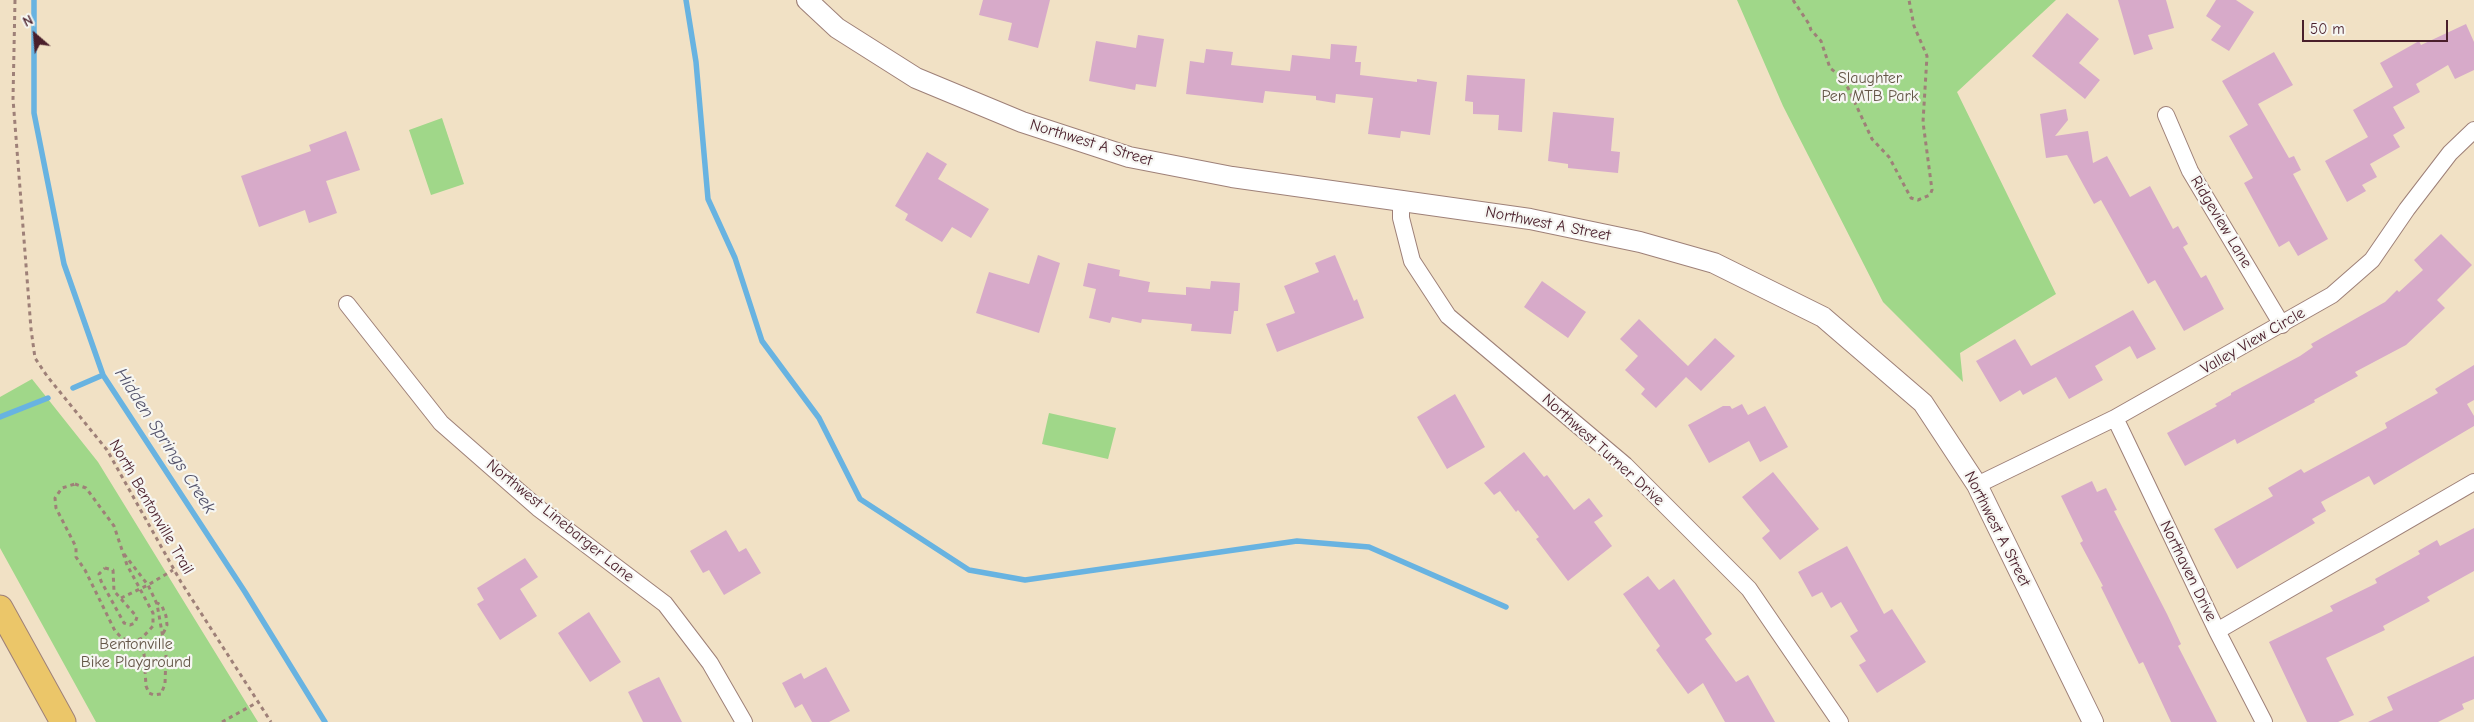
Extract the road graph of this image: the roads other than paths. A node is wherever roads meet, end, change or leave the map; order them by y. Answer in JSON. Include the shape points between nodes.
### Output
{"nodes":[{"id":1,"x":808,"y":0,"type":"edge"},
{"id":2,"x":2166,"y":115,"type":"dead end"},
{"id":3,"x":2474,"y":130,"type":"edge"},
{"id":4,"x":1401,"y":199,"type":"junction"},
{"id":5,"x":347,"y":304,"type":"dead end"},
{"id":6,"x":2282,"y":325,"type":"junction"},
{"id":7,"x":2115,"y":418,"type":"junction"},
{"id":8,"x":2474,"y":482,"type":"edge"},
{"id":9,"x":1977,"y":485,"type":"junction"},
{"id":10,"x":0,"y":608,"type":"edge"},
{"id":11,"x":2217,"y":631,"type":"junction"},
{"id":12,"x":63,"y":722,"type":"edge"},
{"id":13,"x":744,"y":722,"type":"edge"},
{"id":14,"x":1840,"y":722,"type":"edge"},
{"id":15,"x":2093,"y":722,"type":"edge"},
{"id":16,"x":2264,"y":722,"type":"edge"}],
"edges":[{"from":1,"to":4,"type":"street","name":"Northwest A Street","via":[[837,28],[916,78],[1022,122],[1129,157],[1232,177]]},
{"from":2,"to":6,"type":"street","name":"Ridgeview Lane","via":[[2190,171]]},
{"from":3,"to":6,"type":"street","name":"Valley View Circle","via":[[2450,153],[2372,260],[2332,295]]},
{"from":4,"to":9,"type":"street","name":"Northwest A Street","via":[[1530,219],[1640,242],[1714,264],[1823,317],[1923,403]]},
{"from":4,"to":14,"type":"street","name":"Northwest Turner Drive","via":[[1401,218],[1412,261],[1448,316],[1625,465],[1750,590]]},
{"from":5,"to":13,"type":"street","name":"Northwest Linebarger Lane","via":[[441,423],[538,508],[665,604],[710,664]]},
{"from":6,"to":7,"type":"street","name":"Valley View Circle"},
{"from":7,"to":9,"type":"street","name":"Valley View Circle"},
{"from":7,"to":11,"type":"street","name":"Northaven Drive"},
{"from":8,"to":11,"type":"street"},
{"from":9,"to":15,"type":"street","name":"Northwest A Street"},
{"from":10,"to":12,"type":"main road"},
{"from":11,"to":16,"type":"street","name":"Northaven Drive"}]}
